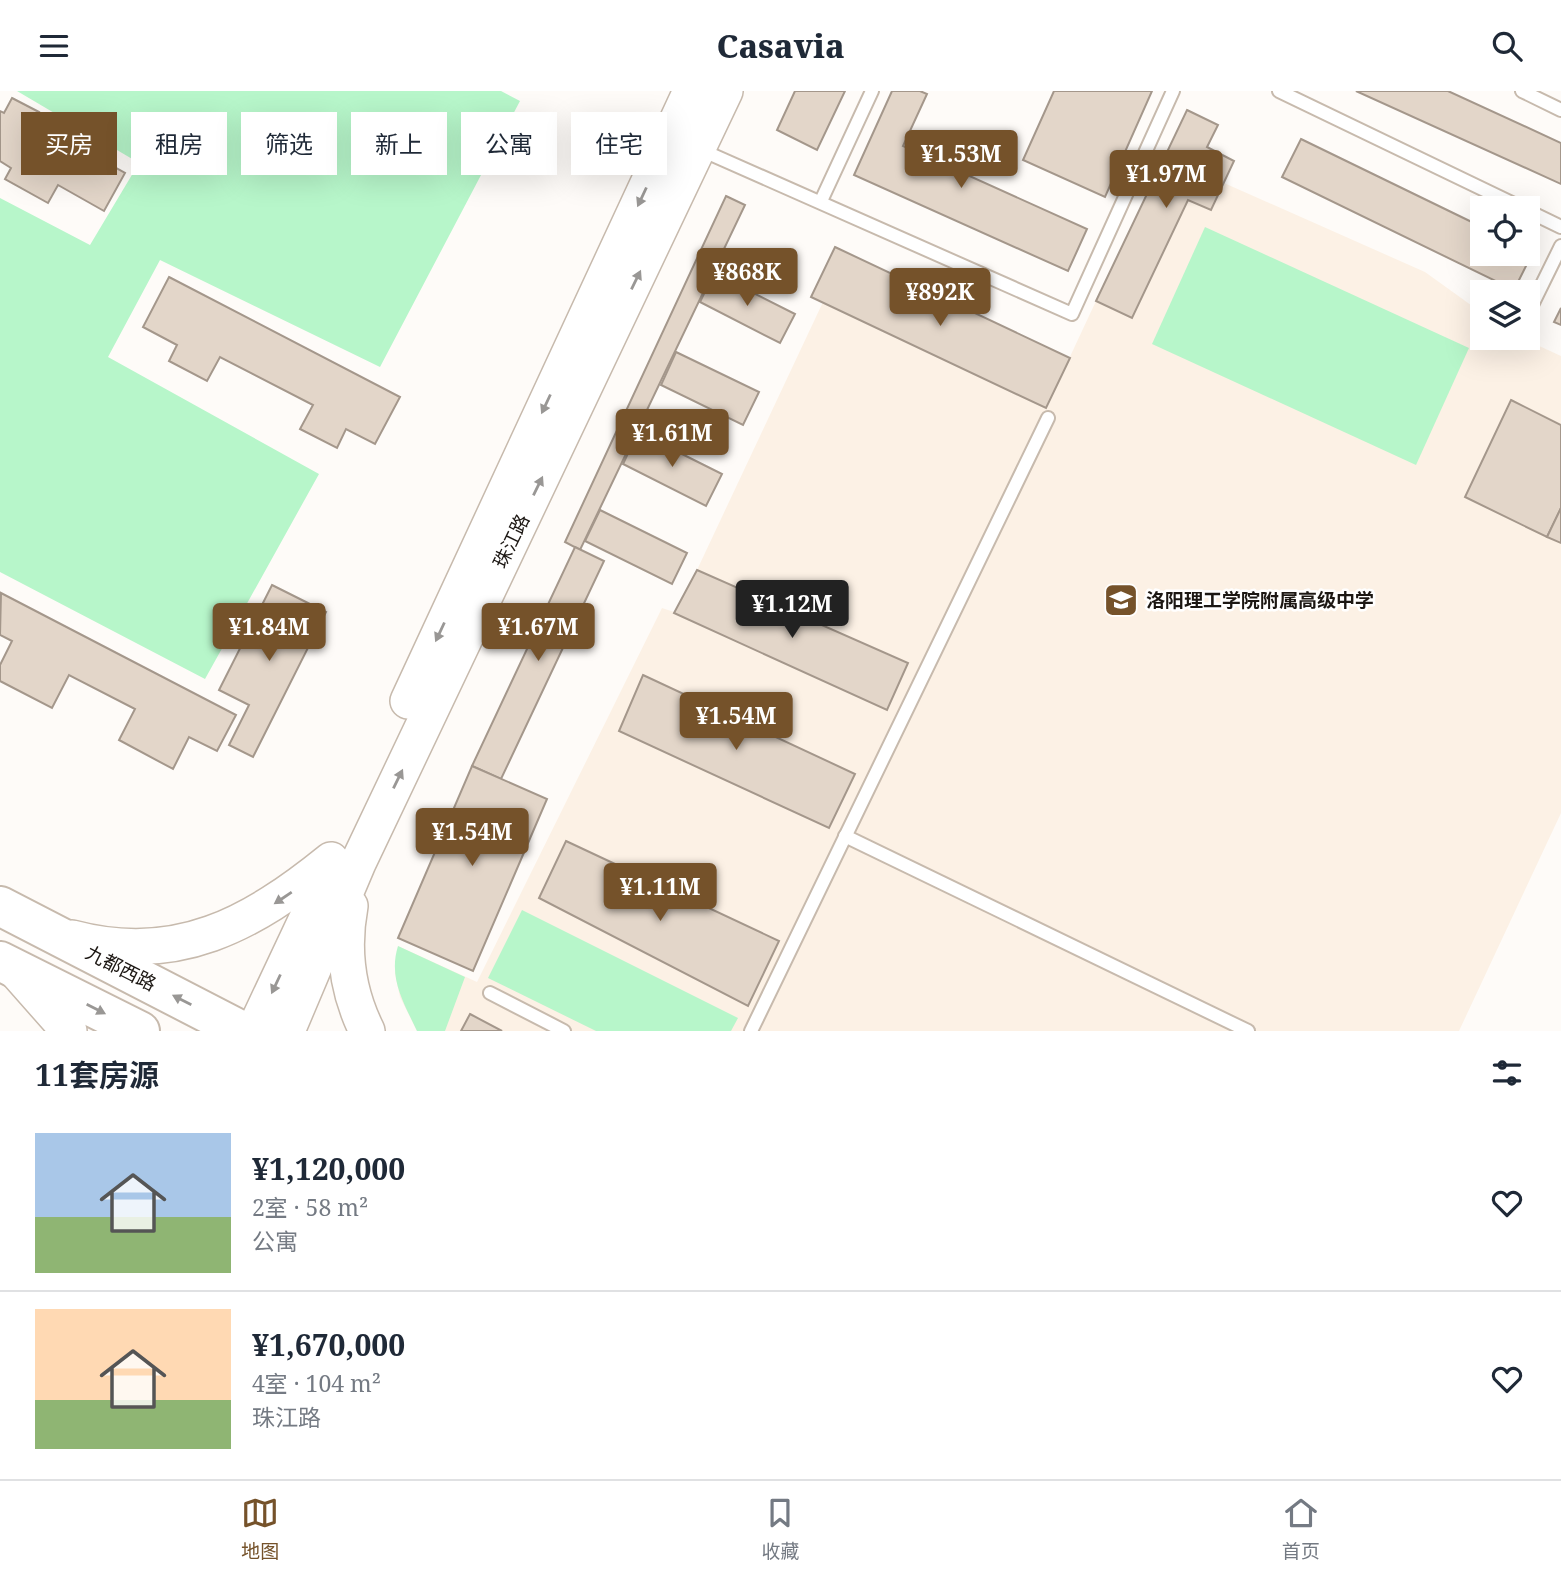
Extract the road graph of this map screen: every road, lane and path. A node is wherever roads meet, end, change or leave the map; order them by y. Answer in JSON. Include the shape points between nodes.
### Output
{"nodes":[{"id":1,"x":691,"y":91,"type":"edge"},
{"id":2,"x":725,"y":91,"type":"edge"},
{"id":3,"x":872,"y":91,"type":"edge"},
{"id":4,"x":1173,"y":91,"type":"edge"},
{"id":5,"x":1279,"y":91,"type":"edge"},
{"id":6,"x":1522,"y":91,"type":"edge"},
{"id":7,"x":1561,"y":110,"type":"edge"},
{"id":8,"x":698,"y":149,"type":"junction"},
{"id":9,"x":1497,"y":196,"type":"edge"},
{"id":10,"x":821,"y":201,"type":"junction"},
{"id":11,"x":1540,"y":217,"type":"edge"},
{"id":12,"x":1561,"y":227,"type":"edge"},
{"id":13,"x":1561,"y":246,"type":"edge"},
{"id":14,"x":1540,"y":289,"type":"edge"},
{"id":15,"x":1048,"y":418,"type":"dead end"},
{"id":16,"x":845,"y":837,"type":"junction"},
{"id":17,"x":347,"y":859,"type":"junction"},
{"id":18,"x":0,"y":906,"type":"edge"},
{"id":19,"x":50,"y":932,"type":"junction"},
{"id":20,"x":7,"y":964,"type":"edge"},
{"id":21,"x":490,"y":993,"type":"dead end"},
{"id":22,"x":69,"y":1031,"type":"edge"},
{"id":23,"x":140,"y":1031,"type":"edge"},
{"id":24,"x":242,"y":1031,"type":"edge"},
{"id":25,"x":254,"y":1031,"type":"edge"},
{"id":26,"x":287,"y":1031,"type":"edge"},
{"id":27,"x":368,"y":1031,"type":"edge"},
{"id":28,"x":564,"y":1031,"type":"edge"},
{"id":29,"x":751,"y":1031,"type":"edge"},
{"id":30,"x":1248,"y":1031,"type":"edge"}],
"edges":[{"from":1,"to":17,"type":"main road","name":"珠江路","one_way":true},
{"from":2,"to":8,"type":"main road","name":"珠江路"},
{"from":3,"to":10,"type":"lane"},
{"from":4,"to":10,"type":"lane","via":[[1072,314]]},
{"from":5,"to":9,"type":"lane"},
{"from":6,"to":7,"type":"lane"},
{"from":8,"to":10,"type":"lane"},
{"from":17,"to":8,"type":"main road","name":"珠江路","one_way":true},
{"from":11,"to":12,"type":"lane"},
{"from":13,"to":14,"type":"lane"},
{"from":15,"to":16,"type":"lane"},
{"from":16,"to":29,"type":"lane"},
{"from":16,"to":30,"type":"lane"},
{"from":17,"to":19,"type":"main road","one_way":true,"via":[[232,927],[173,945],[101,945]]},
{"from":17,"to":25,"type":"main road","name":"珠江路","one_way":true},
{"from":17,"to":26,"type":"main road","name":"珠江路"},
{"from":17,"to":27,"type":"main road","via":[[347,967],[357,1010]]},
{"from":18,"to":19,"type":"main road","name":"九都西路"},
{"from":24,"to":19,"type":"main road","name":"九都西路","one_way":true},
{"from":20,"to":22,"type":"main road"},
{"from":20,"to":23,"type":"main road","one_way":true},
{"from":21,"to":28,"type":"lane"}]}
